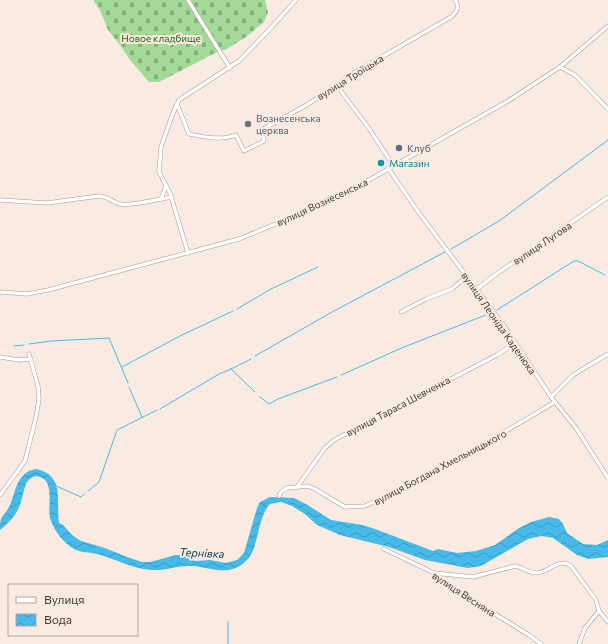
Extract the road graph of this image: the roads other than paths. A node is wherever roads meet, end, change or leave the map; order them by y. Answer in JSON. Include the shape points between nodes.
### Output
{"nodes":[{"id":1,"x":188,"y":0,"type":"edge"},
{"id":2,"x":296,"y":0,"type":"edge"},
{"id":3,"x":455,"y":0,"type":"edge"},
{"id":4,"x":608,"y":26,"type":"edge"},
{"id":5,"x":560,"y":67,"type":"junction"},
{"id":6,"x":230,"y":68,"type":"junction"},
{"id":7,"x":337,"y":86,"type":"junction"},
{"id":8,"x":177,"y":104,"type":"junction"},
{"id":9,"x":608,"y":109,"type":"edge"},
{"id":10,"x":393,"y":165,"type":"junction"},
{"id":11,"x":388,"y":168,"type":"junction"},
{"id":12,"x":166,"y":186,"type":"junction"},
{"id":13,"x":172,"y":197,"type":"junction"},
{"id":14,"x":608,"y":198,"type":"edge"},
{"id":15,"x":161,"y":199,"type":"junction"},
{"id":16,"x":0,"y":200,"type":"edge"},
{"id":17,"x":188,"y":253,"type":"junction"},
{"id":18,"x":466,"y":276,"type":"junction"},
{"id":19,"x":477,"y":289,"type":"junction"},
{"id":20,"x":0,"y":292,"type":"edge"},
{"id":21,"x":401,"y":312,"type":"dead end"},
{"id":22,"x":515,"y":343,"type":"junction"},
{"id":23,"x":29,"y":354,"type":"dead end"},
{"id":24,"x":608,"y":354,"type":"edge"},
{"id":25,"x":0,"y":357,"type":"edge"},
{"id":26,"x":31,"y":359,"type":"junction"},
{"id":27,"x":551,"y":397,"type":"junction"},
{"id":28,"x":555,"y":402,"type":"junction"},
{"id":29,"x":608,"y":478,"type":"edge"},
{"id":30,"x":297,"y":487,"type":"junction"},
{"id":31,"x":0,"y":495,"type":"edge"},
{"id":32,"x":279,"y":496,"type":"dead end"},
{"id":33,"x":384,"y":549,"type":"dead end"},
{"id":34,"x":434,"y":573,"type":"junction"},
{"id":35,"x":599,"y":611,"type":"junction"},
{"id":36,"x":608,"y":622,"type":"edge"},
{"id":37,"x":541,"y":644,"type":"edge"},
{"id":38,"x":579,"y":644,"type":"edge"}],
"edges":[{"from":1,"to":6,"type":"street"},
{"from":2,"to":6,"type":"street"},
{"from":3,"to":7,"type":"street","name":"вулиця Троїцька","via":[[458,9],[451,17],[347,77]]},
{"from":4,"to":5,"type":"street","name":"вулиця Вознесенська"},
{"from":5,"to":9,"type":"street","via":[[575,75]]},
{"from":5,"to":10,"type":"street","name":"вулиця Вознесенська","via":[[508,101]]},
{"from":6,"to":8,"type":"street","via":[[179,100]]},
{"from":7,"to":8,"type":"street","name":"вулиця Троїцька","via":[[263,129],[264,141],[244,151],[236,135],[218,138],[189,134]]},
{"from":7,"to":10,"type":"street"},
{"from":8,"to":12,"type":"street","via":[[163,138],[160,153],[159,172]]},
{"from":10,"to":11,"type":"street","name":"вулиця Вознесенська"},
{"from":11,"to":17,"type":"street","name":"вулиця Вознесенська","via":[[362,183],[254,233]]},
{"from":11,"to":18,"type":"street","name":"вулиця Леоніда Каденюка"},
{"from":12,"to":13,"type":"street"},
{"from":12,"to":15,"type":"street"},
{"from":13,"to":15,"type":"street"},
{"from":13,"to":17,"type":"street"},
{"from":14,"to":19,"type":"street","name":"вулиця Лугова"},
{"from":15,"to":16,"type":"street","via":[[124,205],[99,196],[47,203]]},
{"from":17,"to":20,"type":"street","name":"вулиця Вознесенська","via":[[38,293]]},
{"from":18,"to":19,"type":"street","name":"вулиця Леоніда Каденюка"},
{"from":18,"to":21,"type":"street","via":[[452,289]]},
{"from":19,"to":22,"type":"street","name":"вулиця Леоніда Каденюка"},
{"from":22,"to":27,"type":"street","name":"вулиця Леоніда Каденюка"},
{"from":22,"to":30,"type":"street","name":"вулиця Тараса Шевченка","via":[[497,355],[334,440],[322,451]]},
{"from":23,"to":26,"type":"street"},
{"from":24,"to":27,"type":"street","via":[[573,375]]},
{"from":25,"to":26,"type":"street"},
{"from":26,"to":31,"type":"street","via":[[38,386],[36,417],[25,461]]},
{"from":27,"to":28,"type":"street","name":"вулиця Леоніда Каденюка"},
{"from":28,"to":29,"type":"street","name":"вулиця Леоніда Каденюка"},
{"from":28,"to":30,"type":"street","name":"вулиця Богдана Хмельницького","via":[[467,454],[365,506],[344,507],[308,486]]},
{"from":30,"to":32,"type":"street","via":[[285,489]]},
{"from":33,"to":34,"type":"street","name":"вулиця Весняна"},
{"from":34,"to":35,"type":"street","via":[[473,577],[510,566],[536,573],[564,563],[571,566],[596,600]]},
{"from":34,"to":37,"type":"street","name":"вулиця Весняна"},
{"from":35,"to":36,"type":"street"},
{"from":35,"to":38,"type":"street","via":[[585,628]]}]}
